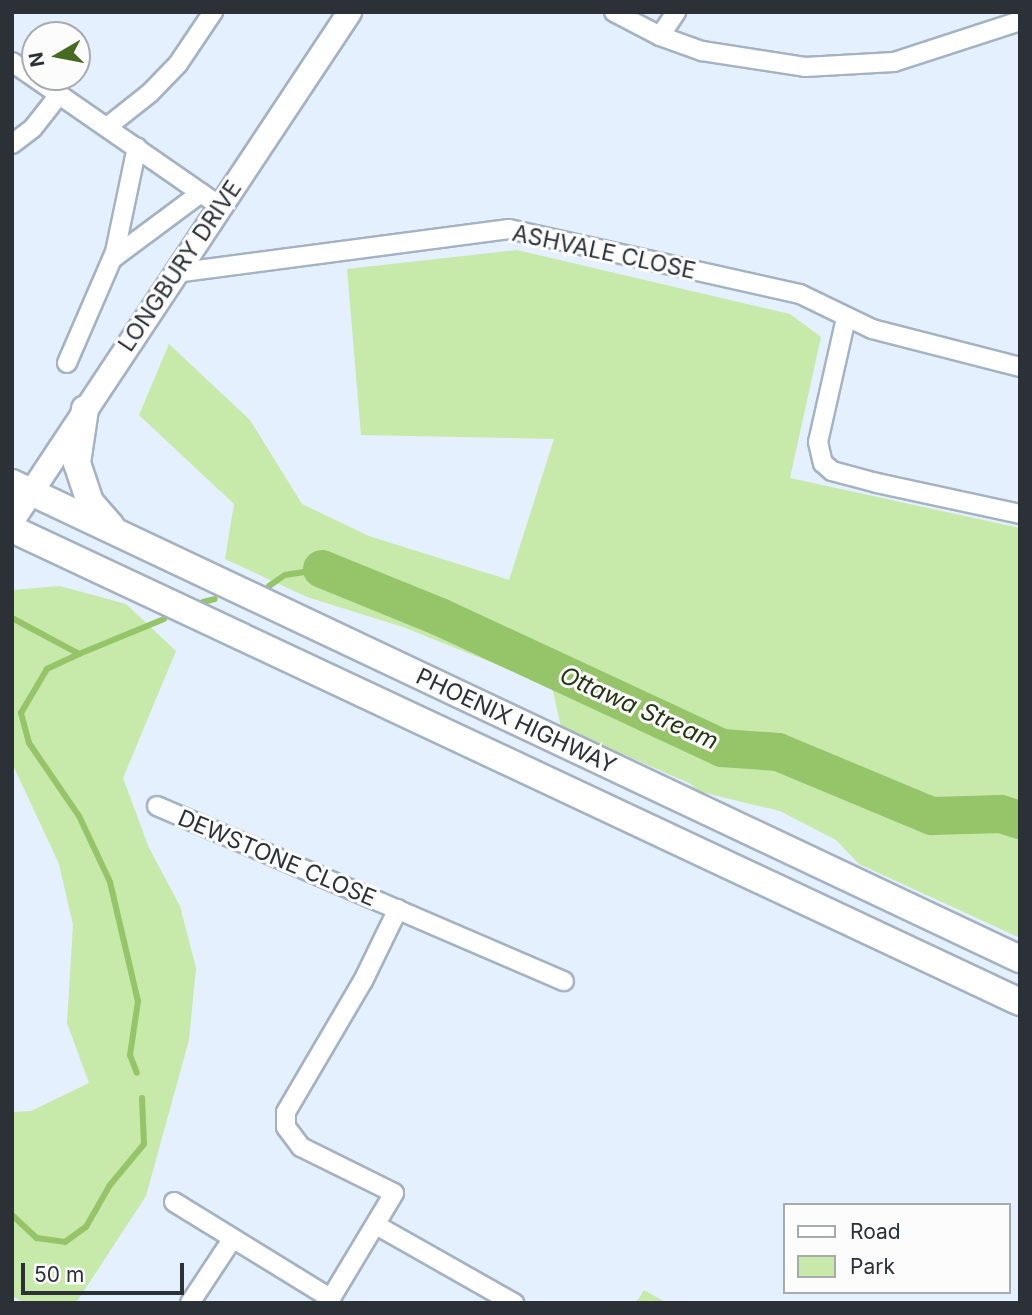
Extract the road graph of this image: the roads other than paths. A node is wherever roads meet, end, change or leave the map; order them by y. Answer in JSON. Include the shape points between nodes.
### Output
{"nodes":[{"id":1,"x":213,"y":12,"type":"edge"},
{"id":2,"x":349,"y":12,"type":"edge"},
{"id":3,"x":614,"y":12,"type":"edge"},
{"id":4,"x":676,"y":12,"type":"edge"},
{"id":5,"x":1020,"y":21,"type":"edge"},
{"id":6,"x":660,"y":36,"type":"junction"},
{"id":7,"x":12,"y":62,"type":"edge"},
{"id":8,"x":59,"y":96,"type":"junction"},
{"id":9,"x":107,"y":127,"type":"junction"},
{"id":10,"x":12,"y":144,"type":"edge"},
{"id":11,"x":137,"y":147,"type":"junction"},
{"id":12,"x":201,"y":193,"type":"junction"},
{"id":13,"x":220,"y":206,"type":"junction"},
{"id":14,"x":113,"y":259,"type":"junction"},
{"id":15,"x":175,"y":273,"type":"junction"},
{"id":16,"x":846,"y":318,"type":"junction"},
{"id":17,"x":67,"y":363,"type":"dead end"},
{"id":18,"x":1020,"y":367,"type":"edge"},
{"id":19,"x":85,"y":409,"type":"junction"},
{"id":20,"x":22,"y":487,"type":"edge"},
{"id":21,"x":1020,"y":514,"type":"edge"},
{"id":22,"x":12,"y":520,"type":"edge"},
{"id":23,"x":12,"y":529,"type":"edge"},
{"id":24,"x":118,"y":534,"type":"junction"},
{"id":25,"x":157,"y":806,"type":"dead end"},
{"id":26,"x":398,"y":909,"type":"junction"},
{"id":27,"x":1020,"y":958,"type":"edge"},
{"id":28,"x":564,"y":981,"type":"dead end"},
{"id":29,"x":1020,"y":1002,"type":"edge"},
{"id":30,"x":174,"y":1202,"type":"dead end"},
{"id":31,"x":376,"y":1225,"type":"junction"},
{"id":32,"x":231,"y":1241,"type":"junction"},
{"id":33,"x":329,"y":1301,"type":"edge"},
{"id":34,"x":190,"y":1303,"type":"edge"},
{"id":35,"x":514,"y":1303,"type":"edge"}],
"edges":[{"from":1,"to":9,"type":"street","via":[[178,64]]},
{"from":2,"to":13,"type":"street","name":"LONGBURY DRIVE"},
{"from":3,"to":6,"type":"street"},
{"from":4,"to":6,"type":"street"},
{"from":5,"to":6,"type":"street","via":[[940,51],[855,66],[761,63]]},
{"from":7,"to":8,"type":"street"},
{"from":8,"to":9,"type":"street"},
{"from":8,"to":10,"type":"street","via":[[33,128]]},
{"from":9,"to":11,"type":"street"},
{"from":11,"to":12,"type":"street"},
{"from":11,"to":14,"type":"street"},
{"from":12,"to":13,"type":"street"},
{"from":12,"to":14,"type":"street"},
{"from":13,"to":15,"type":"street","name":"LONGBURY DRIVE"},
{"from":14,"to":17,"type":"street"},
{"from":15,"to":16,"type":"street","name":"ASHVALE CLOSE","via":[[509,229],[800,294]]},
{"from":15,"to":19,"type":"street","name":"LONGBURY DRIVE"},
{"from":16,"to":18,"type":"street","name":"ASHVALE CLOSE","via":[[872,330]]},
{"from":16,"to":21,"type":"street","via":[[818,442],[823,463],[832,471],[877,483]]},
{"from":19,"to":20,"type":"street","name":"LONGBURY DRIVE"},
{"from":19,"to":24,"type":"main road","via":[[77,463],[81,481],[90,502]]},
{"from":20,"to":22,"type":"street","name":"LONGBURY DRIVE"},
{"from":20,"to":24,"type":"main road","name":"PHOENIX HIGHWAY"},
{"from":23,"to":29,"type":"main road","name":"PHOENIX HIGHWAY"},
{"from":24,"to":27,"type":"main road","name":"PHOENIX HIGHWAY"},
{"from":25,"to":26,"type":"street","name":"DEWSTONE CLOSE"},
{"from":26,"to":28,"type":"street","name":"DEWSTONE CLOSE"},
{"from":26,"to":31,"type":"street","name":"DEWSTONE CLOSE","via":[[363,981],[292,1099],[286,1127],[301,1147],[394,1193]]},
{"from":30,"to":32,"type":"street"},
{"from":31,"to":33,"type":"street"},
{"from":31,"to":35,"type":"street"},
{"from":32,"to":33,"type":"street"},
{"from":32,"to":34,"type":"street"}]}
